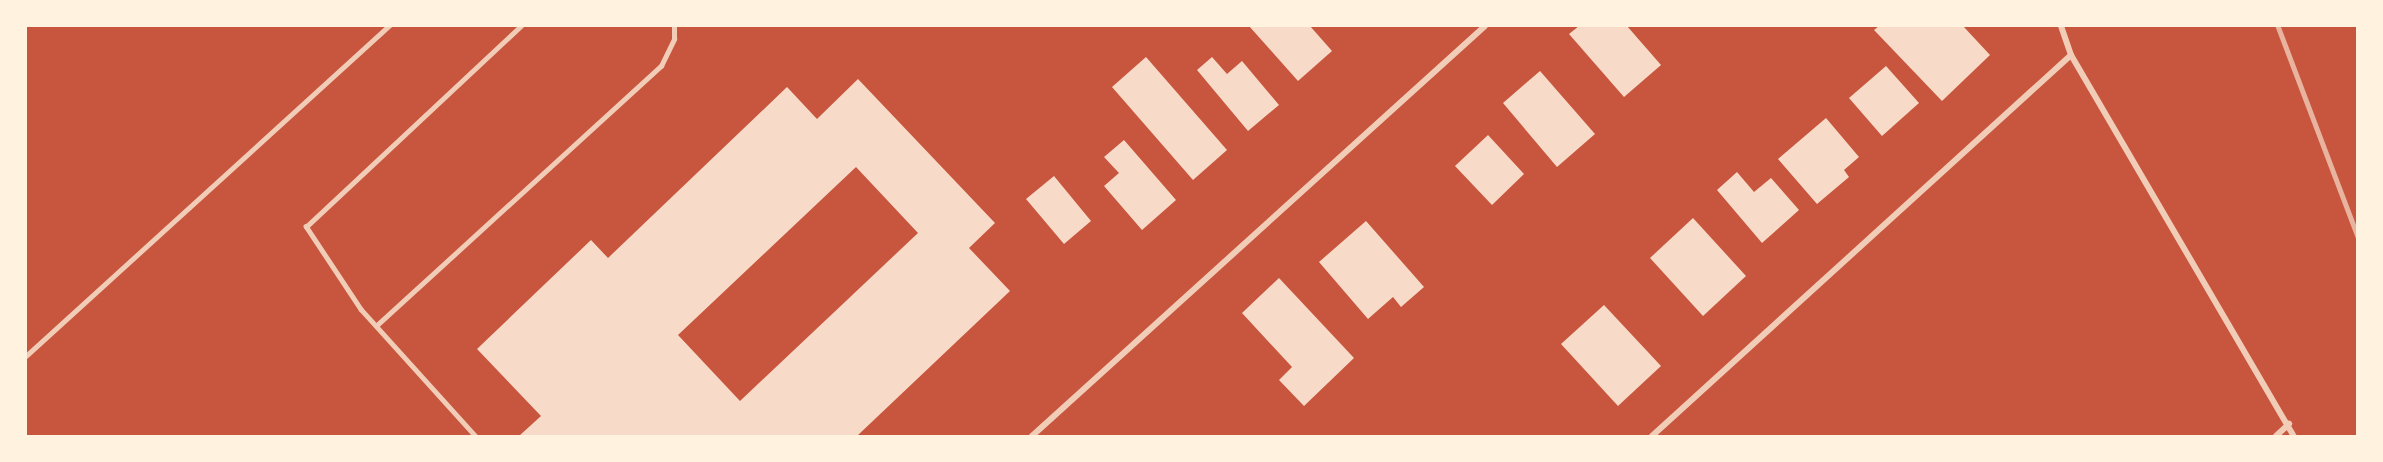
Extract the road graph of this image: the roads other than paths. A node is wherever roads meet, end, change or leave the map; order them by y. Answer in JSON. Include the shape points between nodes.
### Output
{"nodes":[{"id":1,"x":389,"y":26,"type":"edge"},
{"id":2,"x":521,"y":26,"type":"edge"},
{"id":3,"x":674,"y":26,"type":"edge"},
{"id":4,"x":1485,"y":26,"type":"edge"},
{"id":5,"x":2061,"y":26,"type":"edge"},
{"id":6,"x":2071,"y":55,"type":"junction"},
{"id":7,"x":376,"y":326,"type":"junction"},
{"id":8,"x":26,"y":356,"type":"edge"},
{"id":9,"x":2289,"y":424,"type":"junction"},
{"id":10,"x":476,"y":436,"type":"edge"},
{"id":11,"x":1032,"y":436,"type":"edge"},
{"id":12,"x":1652,"y":436,"type":"edge"},
{"id":13,"x":2276,"y":436,"type":"edge"},
{"id":14,"x":2294,"y":436,"type":"edge"}],
"edges":[{"from":1,"to":8,"type":"lane"},
{"from":2,"to":7,"type":"lane","via":[[306,227]]},
{"from":3,"to":7,"type":"lane","via":[[674,39],[661,66]]},
{"from":4,"to":11,"type":"street"},
{"from":5,"to":6,"type":"street"},
{"from":6,"to":9,"type":"street"},
{"from":6,"to":12,"type":"street"},
{"from":7,"to":10,"type":"lane"},
{"from":9,"to":13,"type":"street"},
{"from":9,"to":14,"type":"street"}]}
